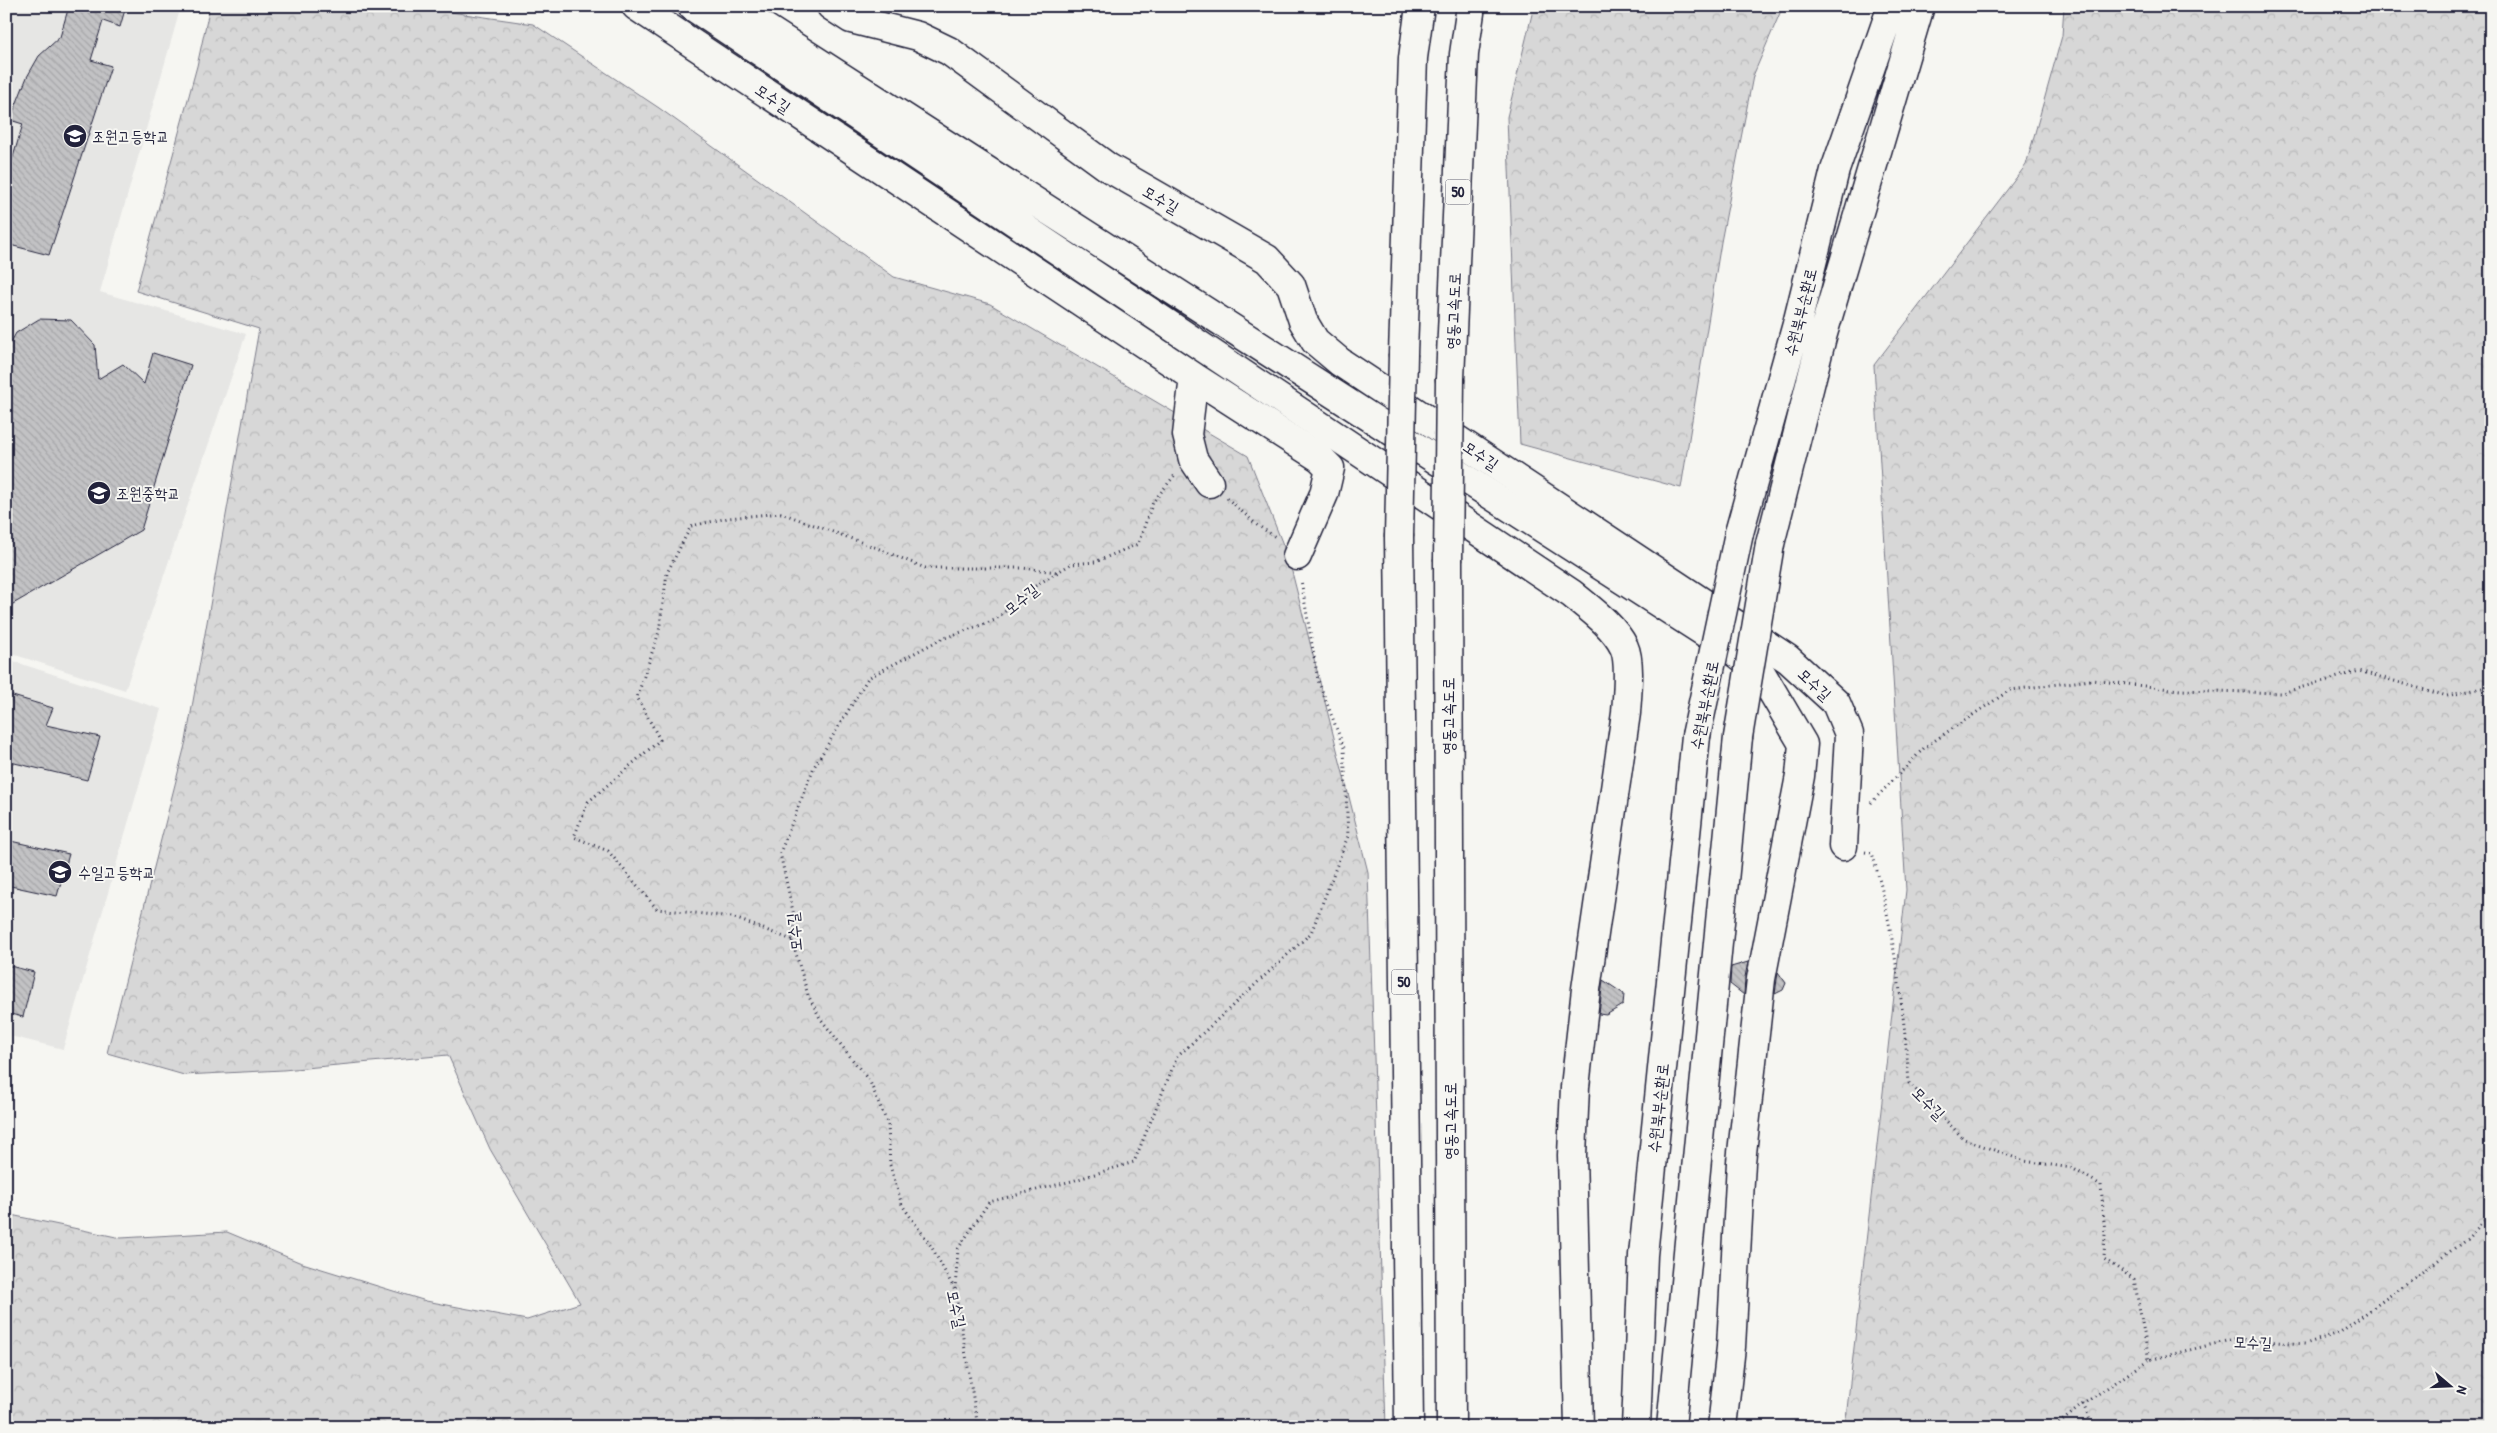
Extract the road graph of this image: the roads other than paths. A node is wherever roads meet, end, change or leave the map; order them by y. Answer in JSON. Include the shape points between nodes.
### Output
{"nodes":[{"id":1,"x":636,"y":6,"type":"edge"},
{"id":2,"x":692,"y":6,"type":"edge"},
{"id":3,"x":731,"y":6,"type":"edge"},
{"id":4,"x":831,"y":6,"type":"edge"},
{"id":5,"x":1420,"y":6,"type":"edge"},
{"id":6,"x":1471,"y":6,"type":"edge"},
{"id":7,"x":1892,"y":6,"type":"edge"},
{"id":8,"x":1920,"y":6,"type":"edge"},
{"id":9,"x":1194,"y":377,"type":"junction"},
{"id":10,"x":1209,"y":483,"type":"road end"},
{"id":11,"x":1297,"y":556,"type":"road end"},
{"id":12,"x":1843,"y":846,"type":"road end"},
{"id":13,"x":1409,"y":1427,"type":"edge"},
{"id":14,"x":1451,"y":1427,"type":"edge"},
{"id":15,"x":1579,"y":1427,"type":"edge"},
{"id":16,"x":1636,"y":1427,"type":"edge"},
{"id":17,"x":1671,"y":1427,"type":"edge"},
{"id":18,"x":1722,"y":1427,"type":"edge"}],
"edges":[{"from":1,"to":9,"type":"main road","name":"모수길"},
{"from":2,"to":15,"type":"main road","via":[[1572,594],[1609,625],[1624,648],[1626,713],[1575,1087],[1572,1155]]},
{"from":3,"to":18,"type":"main road","via":[[1589,557],[1760,671],[1803,744],[1800,776],[1761,979],[1741,1162],[1732,1347]]},
{"from":4,"to":12,"type":"main road","name":"모수길","via":[[851,19],[918,36],[949,50],[1109,168],[1267,259],[1291,285],[1303,321],[1315,341],[1340,362],[1788,659],[1836,703],[1849,734]]},
{"from":5,"to":13,"type":"main road","number":"50","bridge":true,"via":[[1413,58],[1399,537]]},
{"from":6,"to":14,"type":"main road","name":"영동고속도로","number":"50","bridge":true,"via":[[1464,54],[1450,379]]},
{"from":7,"to":16,"type":"main road","name":"수원북부순환로","bridge":true,"via":[[1835,170],[1798,324],[1739,533],[1696,736],[1643,1255]]},
{"from":8,"to":17,"type":"main road","name":"수원북부순환로","bridge":true,"via":[[1828,318],[1770,544],[1738,737]]},
{"from":9,"to":10,"type":"main road","via":[[1187,435],[1193,459]]},
{"from":9,"to":11,"type":"main road","name":"모수길","via":[[1320,458],[1330,468],[1324,494]]}]}
